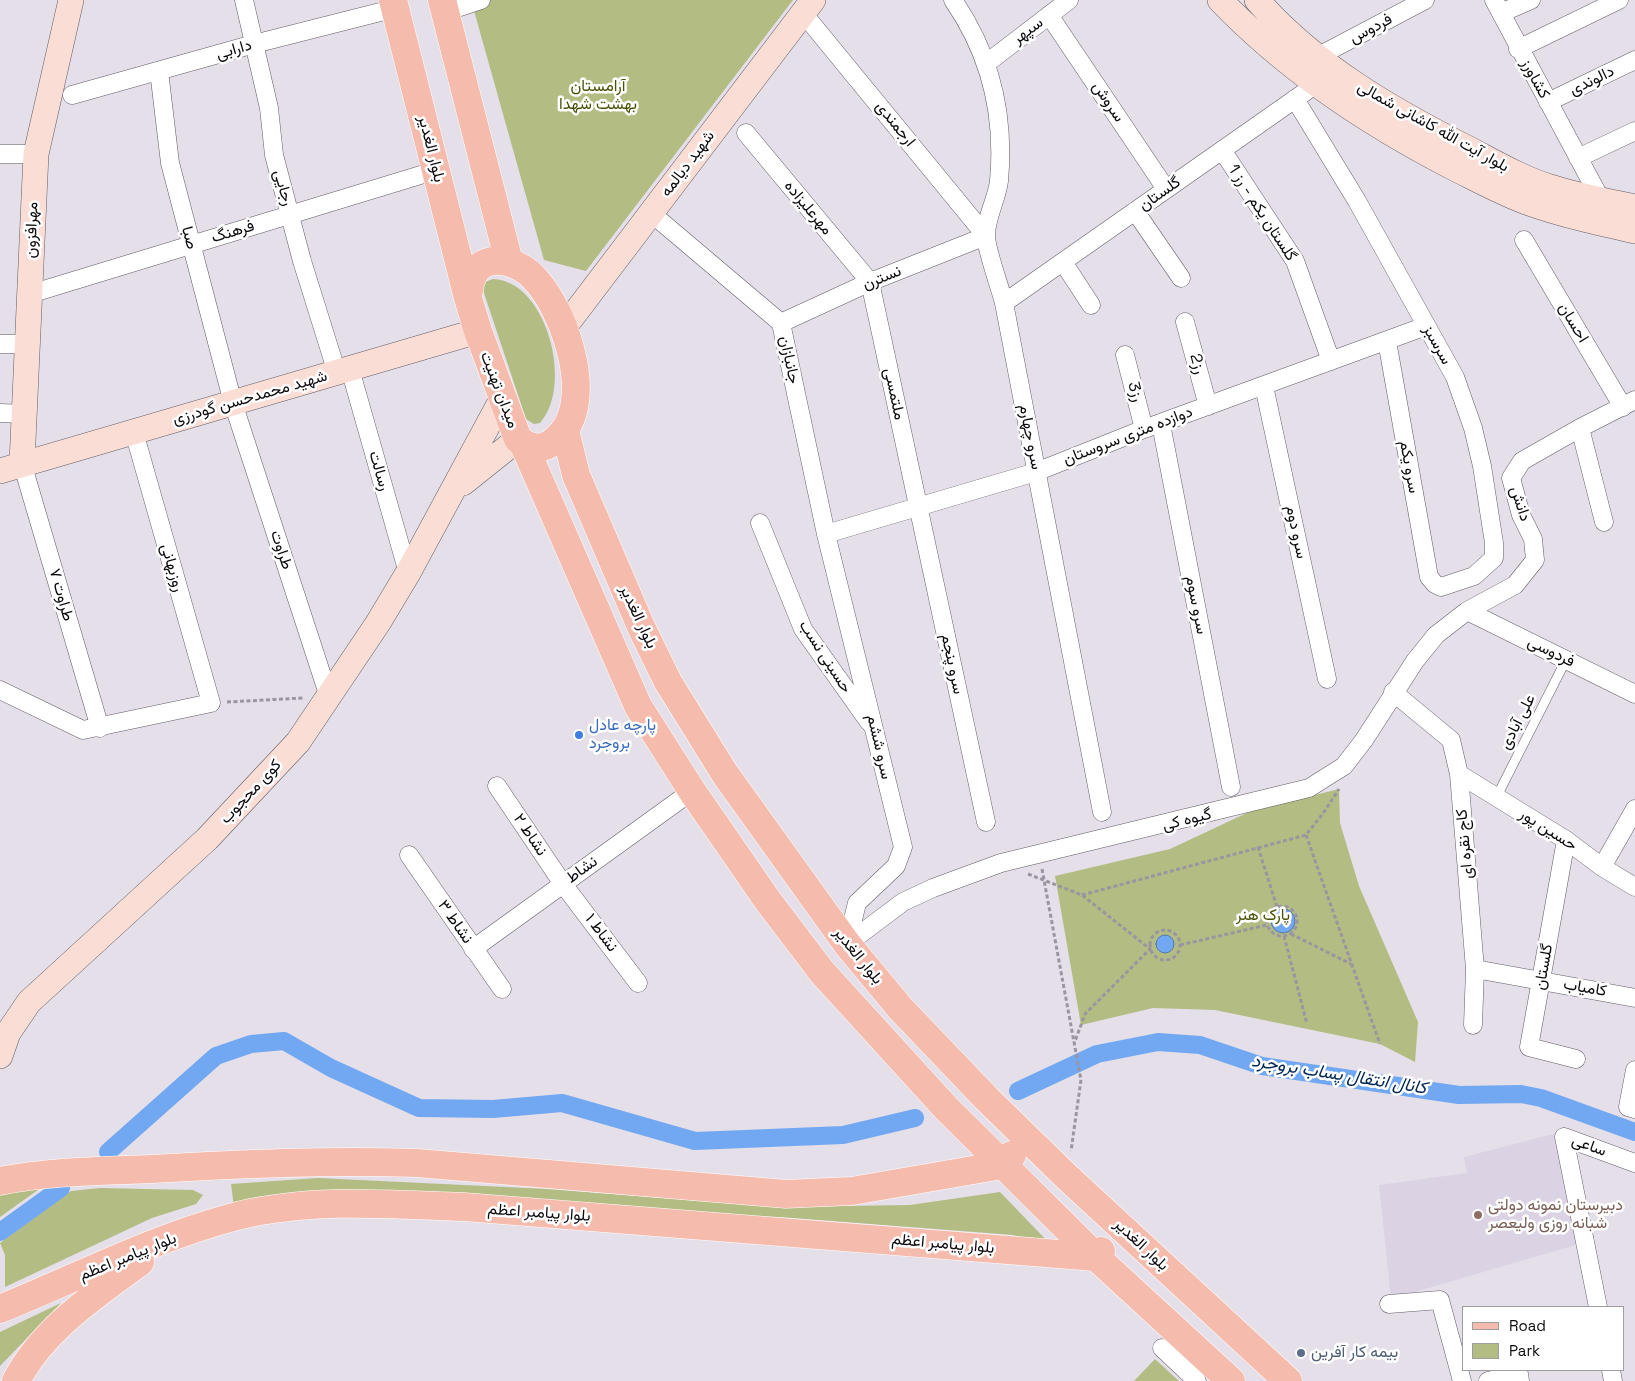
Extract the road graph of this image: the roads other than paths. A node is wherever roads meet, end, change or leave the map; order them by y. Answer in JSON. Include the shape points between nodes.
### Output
{"nodes":[{"id":1,"x":71,"y":0,"type":"edge"},
{"id":2,"x":244,"y":0,"type":"edge"},
{"id":3,"x":481,"y":0,"type":"edge"},
{"id":4,"x":953,"y":0,"type":"edge"},
{"id":5,"x":1069,"y":0,"type":"edge"},
{"id":6,"x":1220,"y":0,"type":"edge"},
{"id":7,"x":1257,"y":0,"type":"edge"},
{"id":8,"x":1425,"y":0,"type":"edge"},
{"id":9,"x":1530,"y":0,"type":"edge"},
{"id":10,"x":1619,"y":0,"type":"edge"},
{"id":11,"x":394,"y":4,"type":"edge"},
{"id":12,"x":443,"y":6,"type":"edge"},
{"id":13,"x":808,"y":6,"type":"edge"},
{"id":14,"x":1497,"y":7,"type":"edge"},
{"id":15,"x":1049,"y":15,"type":"junction"},
{"id":16,"x":254,"y":44,"type":"junction"},
{"id":17,"x":1518,"y":48,"type":"junction"},
{"id":18,"x":1635,"y":60,"type":"edge"},
{"id":19,"x":987,"y":63,"type":"junction"},
{"id":20,"x":1323,"y":70,"type":"junction"},
{"id":21,"x":159,"y":71,"type":"junction"},
{"id":22,"x":72,"y":95,"type":"dead end"},
{"id":23,"x":1294,"y":99,"type":"junction"},
{"id":24,"x":1548,"y":102,"type":"junction"},
{"id":25,"x":1635,"y":131,"type":"edge"},
{"id":26,"x":746,"y":133,"type":"dead end"},
{"id":27,"x":1222,"y":150,"type":"junction"},
{"id":28,"x":0,"y":154,"type":"edge"},
{"id":29,"x":36,"y":154,"type":"junction"},
{"id":30,"x":1578,"y":158,"type":"junction"},
{"id":31,"x":436,"y":170,"type":"junction"},
{"id":32,"x":1166,"y":189,"type":"junction"},
{"id":33,"x":1601,"y":200,"type":"junction"},
{"id":34,"x":1635,"y":207,"type":"edge"},
{"id":35,"x":1135,"y":211,"type":"junction"},
{"id":36,"x":651,"y":213,"type":"junction"},
{"id":37,"x":290,"y":215,"type":"junction"},
{"id":38,"x":1635,"y":231,"type":"edge"},
{"id":39,"x":986,"y":236,"type":"junction"},
{"id":40,"x":1524,"y":240,"type":"dead end"},
{"id":41,"x":190,"y":245,"type":"junction"},
{"id":42,"x":509,"y":262,"type":"junction"},
{"id":43,"x":1063,"y":262,"type":"junction"},
{"id":44,"x":1181,"y":278,"type":"dead end"},
{"id":45,"x":870,"y":282,"type":"junction"},
{"id":46,"x":30,"y":294,"type":"junction"},
{"id":47,"x":468,"y":298,"type":"junction"},
{"id":48,"x":1004,"y":303,"type":"junction"},
{"id":49,"x":1091,"y":305,"type":"dead end"},
{"id":50,"x":781,"y":322,"type":"junction"},
{"id":51,"x":1185,"y":322,"type":"dead end"},
{"id":52,"x":1426,"y":326,"type":"junction"},
{"id":53,"x":563,"y":329,"type":"junction"},
{"id":54,"x":478,"y":331,"type":"junction"},
{"id":55,"x":1387,"y":341,"type":"junction"},
{"id":56,"x":0,"y":344,"type":"edge"},
{"id":57,"x":28,"y":344,"type":"junction"},
{"id":58,"x":1126,"y":355,"type":"dead end"},
{"id":59,"x":1331,"y":361,"type":"junction"},
{"id":60,"x":343,"y":371,"type":"junction"},
{"id":61,"x":1264,"y":386,"type":"junction"},
{"id":62,"x":502,"y":399,"type":"junction"},
{"id":63,"x":232,"y":403,"type":"junction"},
{"id":64,"x":1629,"y":403,"type":"edge"},
{"id":65,"x":1208,"y":406,"type":"junction"},
{"id":66,"x":0,"y":413,"type":"edge"},
{"id":67,"x":26,"y":414,"type":"junction"},
{"id":68,"x":1153,"y":426,"type":"junction"},
{"id":69,"x":1580,"y":428,"type":"junction"},
{"id":70,"x":565,"y":430,"type":"junction"},
{"id":71,"x":134,"y":432,"type":"junction"},
{"id":72,"x":521,"y":442,"type":"junction"},
{"id":73,"x":11,"y":467,"type":"edge"},
{"id":74,"x":1036,"y":472,"type":"junction"},
{"id":75,"x":1511,"y":478,"type":"junction"},
{"id":76,"x":1484,"y":486,"type":"junction"},
{"id":77,"x":456,"y":489,"type":"junction"},
{"id":78,"x":918,"y":506,"type":"junction"},
{"id":79,"x":1604,"y":522,"type":"dead end"},
{"id":80,"x":760,"y":523,"type":"dead end"},
{"id":81,"x":826,"y":534,"type":"junction"},
{"id":82,"x":408,"y":574,"type":"junction"},
{"id":83,"x":1441,"y":586,"type":"joint"},
{"id":84,"x":1467,"y":611,"type":"junction"},
{"id":85,"x":1566,"y":660,"type":"junction"},
{"id":86,"x":1327,"y":679,"type":"dead end"},
{"id":87,"x":0,"y":690,"type":"edge"},
{"id":88,"x":1393,"y":692,"type":"junction"},
{"id":89,"x":1635,"y":694,"type":"edge"},
{"id":90,"x":329,"y":697,"type":"junction"},
{"id":91,"x":100,"y":728,"type":"junction"},
{"id":92,"x":875,"y":730,"type":"junction"},
{"id":93,"x":1459,"y":774,"type":"junction"},
{"id":94,"x":497,"y":786,"type":"dead end"},
{"id":95,"x":1231,"y":787,"type":"dead end"},
{"id":96,"x":692,"y":791,"type":"junction"},
{"id":97,"x":1496,"y":798,"type":"junction"},
{"id":98,"x":1635,"y":809,"type":"edge"},
{"id":99,"x":1102,"y":812,"type":"dead end"},
{"id":100,"x":986,"y":822,"type":"dead end"},
{"id":101,"x":1566,"y":840,"type":"junction"},
{"id":102,"x":409,"y":856,"type":"dead end"},
{"id":103,"x":1602,"y":867,"type":"junction"},
{"id":104,"x":564,"y":884,"type":"junction"},
{"id":105,"x":1635,"y":887,"type":"edge"},
{"id":106,"x":847,"y":944,"type":"junction"},
{"id":107,"x":473,"y":949,"type":"junction"},
{"id":108,"x":1475,"y":968,"type":"junction"},
{"id":109,"x":1542,"y":981,"type":"junction"},
{"id":110,"x":638,"y":982,"type":"dead end"},
{"id":111,"x":502,"y":989,"type":"dead end"},
{"id":112,"x":1635,"y":998,"type":"edge"},
{"id":113,"x":1473,"y":1025,"type":"dead end"},
{"id":114,"x":0,"y":1056,"type":"edge"},
{"id":115,"x":1576,"y":1058,"type":"dead end"},
{"id":116,"x":1635,"y":1070,"type":"edge"},
{"id":117,"x":1632,"y":1108,"type":"edge"},
{"id":118,"x":1026,"y":1138,"type":"junction"},
{"id":119,"x":1635,"y":1163,"type":"edge"},
{"id":120,"x":1002,"y":1165,"type":"junction"},
{"id":121,"x":0,"y":1181,"type":"edge"},
{"id":122,"x":1123,"y":1228,"type":"junction"},
{"id":123,"x":174,"y":1238,"type":"junction"},
{"id":124,"x":1096,"y":1257,"type":"junction"},
{"id":125,"x":1389,"y":1304,"type":"dead end"},
{"id":126,"x":1598,"y":1306,"type":"edge"},
{"id":127,"x":0,"y":1309,"type":"edge"},
{"id":128,"x":1162,"y":1348,"type":"dead end"},
{"id":129,"x":16,"y":1381,"type":"edge"},
{"id":130,"x":1196,"y":1381,"type":"edge"},
{"id":131,"x":1231,"y":1381,"type":"edge"},
{"id":132,"x":1288,"y":1381,"type":"edge"},
{"id":133,"x":1462,"y":1381,"type":"edge"},
{"id":134,"x":1488,"y":1381,"type":"edge"},
{"id":135,"x":1520,"y":1381,"type":"edge"}],
"edges":[{"from":1,"to":29,"type":"street","name":"مهرافزون"},
{"from":2,"to":16,"type":"street","name":"رجایی"},
{"from":3,"to":12,"type":"street"},
{"from":4,"to":19,"type":"street","name":"سرو چهارم","via":[[968,22]]},
{"from":5,"to":15,"type":"street","name":"سپهر"},
{"from":6,"to":20,"type":"street","name":"بلوار آیت الله کاشانی شمالی","via":[[1242,24]]},
{"from":7,"to":20,"type":"street","name":"بلوار آیت الله کاشانی شمالی"},
{"from":8,"to":20,"type":"street","name":"فردوس"},
{"from":9,"to":14,"type":"street"},
{"from":10,"to":17,"type":"street"},
{"from":11,"to":16,"type":"street","name":"دارابی"},
{"from":11,"to":31,"type":"main road","name":"بلوار الغدیر"},
{"from":12,"to":42,"type":"main road"},
{"from":13,"to":36,"type":"street","name":"شهید دیالمه"},
{"from":13,"to":39,"type":"street","name":"ارجمندی"},
{"from":14,"to":17,"type":"street","name":"کشاورز"},
{"from":15,"to":19,"type":"street","name":"سپهر"},
{"from":15,"to":32,"type":"street","name":"سروش"},
{"from":16,"to":21,"type":"street","name":"دارابی"},
{"from":16,"to":37,"type":"street","name":"رجایی","via":[[269,108],[274,155]]},
{"from":17,"to":24,"type":"street","name":"کشاورز"},
{"from":18,"to":24,"type":"street","name":"دالوندی"},
{"from":19,"to":39,"type":"street","name":"سرو چهارم","via":[[1001,126],[999,183]]},
{"from":20,"to":23,"type":"street","name":"گلستان"},
{"from":20,"to":33,"type":"street","name":"بلوار آیت الله کاشانی شمالی","via":[[1432,131],[1518,174]]},
{"from":20,"to":38,"type":"street","name":"بلوار آیت الله کاشانی شمالی","via":[[1429,155],[1500,190],[1556,212]]},
{"from":21,"to":22,"type":"street","name":"دارابی"},
{"from":21,"to":41,"type":"street","name":"صبا","via":[[170,163]]},
{"from":23,"to":27,"type":"street","name":"گلستان"},
{"from":23,"to":52,"type":"street","name":"سرسبز","via":[[1357,200]]},
{"from":24,"to":30,"type":"street","name":"کشاورز"},
{"from":25,"to":30,"type":"street"},
{"from":26,"to":45,"type":"street","name":"مهرعلیزاده"},
{"from":27,"to":32,"type":"street","name":"گلستان"},
{"from":27,"to":59,"type":"street","name":"گلستان یکم - رز 1","via":[[1295,261]]},
{"from":28,"to":29,"type":"street"},
{"from":29,"to":46,"type":"street","name":"مهرافزون"},
{"from":30,"to":33,"type":"street","name":"کشاورز"},
{"from":31,"to":37,"type":"street","name":"فرهنگ"},
{"from":31,"to":47,"type":"main road","name":"بلوار الغدیر"},
{"from":32,"to":35,"type":"street","name":"گلستان"},
{"from":33,"to":34,"type":"street","name":"بلوار آیت الله کاشانی شمالی"},
{"from":35,"to":43,"type":"street","name":"گلستان"},
{"from":35,"to":44,"type":"street"},
{"from":36,"to":50,"type":"street","name":"جانبازان"},
{"from":36,"to":53,"type":"street","name":"شهید دیالمه"},
{"from":37,"to":41,"type":"street","name":"فرهنگ"},
{"from":37,"to":60,"type":"street","name":"رجایی"},
{"from":39,"to":45,"type":"street","name":"نسترن"},
{"from":39,"to":48,"type":"street","name":"سرو چهارم"},
{"from":40,"to":64,"type":"street","name":"احسان"},
{"from":41,"to":46,"type":"street","name":"فرهنگ"},
{"from":41,"to":63,"type":"street","name":"صبا"},
{"from":42,"to":47,"type":"main road","via":[[493,262],[478,269],[472,278]]},
{"from":42,"to":53,"type":"main road","via":[[529,273],[540,284]]},
{"from":43,"to":48,"type":"street","name":"گلستان"},
{"from":43,"to":49,"type":"street"},
{"from":45,"to":50,"type":"street","name":"نسترن"},
{"from":45,"to":78,"type":"street","name":"ملتمسی"},
{"from":46,"to":57,"type":"street","name":"مهرافزون"},
{"from":47,"to":54,"type":"main road","name":"میدان تهنیت"},
{"from":48,"to":74,"type":"street","name":"سرو چهارم"},
{"from":50,"to":81,"type":"street","name":"جانبازان"},
{"from":51,"to":65,"type":"street","name":"رز2"},
{"from":52,"to":55,"type":"street","name":"دوازده متری سروستان"},
{"from":52,"to":76,"type":"street","name":"سرسبز","via":[[1455,377],[1473,428]]},
{"from":53,"to":70,"type":"main road","via":[[576,377],[574,405]]},
{"from":54,"to":60,"type":"street","name":"شهید محمدحسن گودرزی"},
{"from":54,"to":62,"type":"main road","name":"میدان تهنیت"},
{"from":55,"to":59,"type":"street","name":"دوازده متری سروستان"},
{"from":55,"to":83,"type":"street","name":"سرو یکم","via":[[1429,577]]},
{"from":56,"to":57,"type":"street"},
{"from":57,"to":67,"type":"street","name":"مهرافزون"},
{"from":58,"to":68,"type":"street","name":"رز3"},
{"from":59,"to":61,"type":"street","name":"دوازده متری سروستان"},
{"from":60,"to":63,"type":"street","name":"شهید محمدحسن گودرزی"},
{"from":60,"to":82,"type":"street","name":"رسالت"},
{"from":61,"to":65,"type":"street","name":"دوازده متری سروستان"},
{"from":61,"to":86,"type":"street","name":"سرو دوم"},
{"from":62,"to":72,"type":"main road","name":"میدان تهنیت"},
{"from":62,"to":77,"type":"street","name":"کوی محجوب"},
{"from":63,"to":71,"type":"street","name":"شهید محمدحسن گودرزی"},
{"from":63,"to":90,"type":"street","name":"طراوت"},
{"from":64,"to":69,"type":"street","name":"دانش"},
{"from":65,"to":68,"type":"street","name":"دوازده متری سروستان"},
{"from":66,"to":67,"type":"street"},
{"from":67,"to":73,"type":"street","name":"مهرافزون"},
{"from":68,"to":74,"type":"street","name":"دوازده متری سروستان"},
{"from":68,"to":95,"type":"street","name":"سرو سوم"},
{"from":69,"to":75,"type":"street","name":"دانش","via":[[1522,461]]},
{"from":69,"to":79,"type":"street"},
{"from":70,"to":72,"type":"main road","name":"میدان تهنیت","via":[[551,444],[541,447]]},
{"from":70,"to":106,"type":"main road","name":"بلوار الغدیر","via":[[576,475],[668,682],[725,774]]},
{"from":71,"to":73,"type":"street","name":"شهید محمدحسن گودرزی"},
{"from":71,"to":91,"type":"street","name":"روزبهانی","via":[[211,703]]},
{"from":72,"to":77,"type":"street"},
{"from":72,"to":96,"type":"main road","via":[[638,706]]},
{"from":73,"to":91,"type":"street","name":"طراوت ۷"},
{"from":74,"to":78,"type":"street","name":"دوازده متری سروستان"},
{"from":74,"to":99,"type":"street","name":"سرو چهارم"},
{"from":75,"to":76,"type":"street"},
{"from":75,"to":84,"type":"street","name":"دانش","via":[[1521,515],[1533,540],[1535,560],[1515,585]]},
{"from":76,"to":83,"type":"street","name":"سرسبز","via":[[1494,558],[1474,576]]},
{"from":77,"to":82,"type":"street","name":"کوی محجوب"},
{"from":78,"to":81,"type":"street","name":"دوازده متری سروستان"},
{"from":78,"to":100,"type":"street","name":"سرو پنجم"},
{"from":80,"to":92,"type":"street","name":"حسینی نسب","via":[[803,629]]},
{"from":81,"to":92,"type":"street","name":"سرو ششم"},
{"from":82,"to":90,"type":"street","name":"کوی محجوب"},
{"from":84,"to":85,"type":"street","name":"فردوسی"},
{"from":84,"to":88,"type":"street","name":"گیوه کی","via":[[1436,635]]},
{"from":85,"to":89,"type":"street","name":"فردوسی"},
{"from":85,"to":97,"type":"lane","name":"علی آبادی"},
{"from":87,"to":91,"type":"street","via":[[83,730]]},
{"from":88,"to":93,"type":"street","name":"کاج نقره ای","via":[[1451,740]]},
{"from":88,"to":106,"type":"street","name":"گیوه کی","via":[[1344,766],[1309,788],[1002,863],[932,888],[904,902]]},
{"from":90,"to":114,"type":"street","name":"کوی محجوب","via":[[298,742],[207,839],[29,1002],[8,1033]]},
{"from":92,"to":106,"type":"street","name":"سرو ششم","via":[[903,847],[896,866],[857,904]]},
{"from":93,"to":97,"type":"street","name":"حسین پور"},
{"from":93,"to":108,"type":"street","name":"کاج نقره ای"},
{"from":94,"to":104,"type":"street","name":"نشاط ۲"},
{"from":96,"to":104,"type":"street","name":"نشاط"},
{"from":96,"to":120,"type":"main road","via":[[822,972]]},
{"from":97,"to":101,"type":"street","name":"حسین پور"},
{"from":98,"to":103,"type":"street"},
{"from":101,"to":103,"type":"street","name":"حسین پور"},
{"from":101,"to":109,"type":"street","name":"گلستان"},
{"from":102,"to":107,"type":"street","name":"نشاط ۳"},
{"from":103,"to":105,"type":"street","name":"حسین پور"},
{"from":104,"to":107,"type":"street","name":"نشاط"},
{"from":104,"to":110,"type":"street","name":"نشاط ۱"},
{"from":106,"to":118,"type":"main road","name":"بلوار الغدیر","via":[[900,1008]]},
{"from":107,"to":111,"type":"street","name":"نشاط ۳"},
{"from":108,"to":109,"type":"street","name":"کامیاب"},
{"from":108,"to":113,"type":"street","name":"کاج نقره ای"},
{"from":109,"to":112,"type":"street","name":"کامیاب"},
{"from":109,"to":115,"type":"street","name":"گلستان","via":[[1530,1047]]},
{"from":116,"to":117,"type":"street"},
{"from":118,"to":120,"type":"main road"},
{"from":118,"to":122,"type":"main road","name":"بلوار الغدیر"},
{"from":119,"to":126,"type":"street","name":"ساعی","via":[[1564,1137]]},
{"from":120,"to":121,"type":"main road","via":[[852,1192],[803,1194],[356,1161],[265,1162],[79,1172],[29,1175]]},
{"from":120,"to":124,"type":"main road"},
{"from":122,"to":124,"type":"main road"},
{"from":122,"to":132,"type":"main road","name":"بلوار الغدیر"},
{"from":123,"to":124,"type":"main road","name":"بلوار پیامبر اعظم","via":[[238,1216],[277,1209],[396,1204]]},
{"from":123,"to":127,"type":"main road","name":"بلوار پیامبر اعظم"},
{"from":123,"to":129,"type":"main road","via":[[75,1311],[36,1350]]},
{"from":124,"to":131,"type":"main road"},
{"from":125,"to":133,"type":"street","via":[[1440,1300]]},
{"from":128,"to":130,"type":"street"},
{"from":134,"to":135,"type":"street","via":[[1519,1374]]}]}
